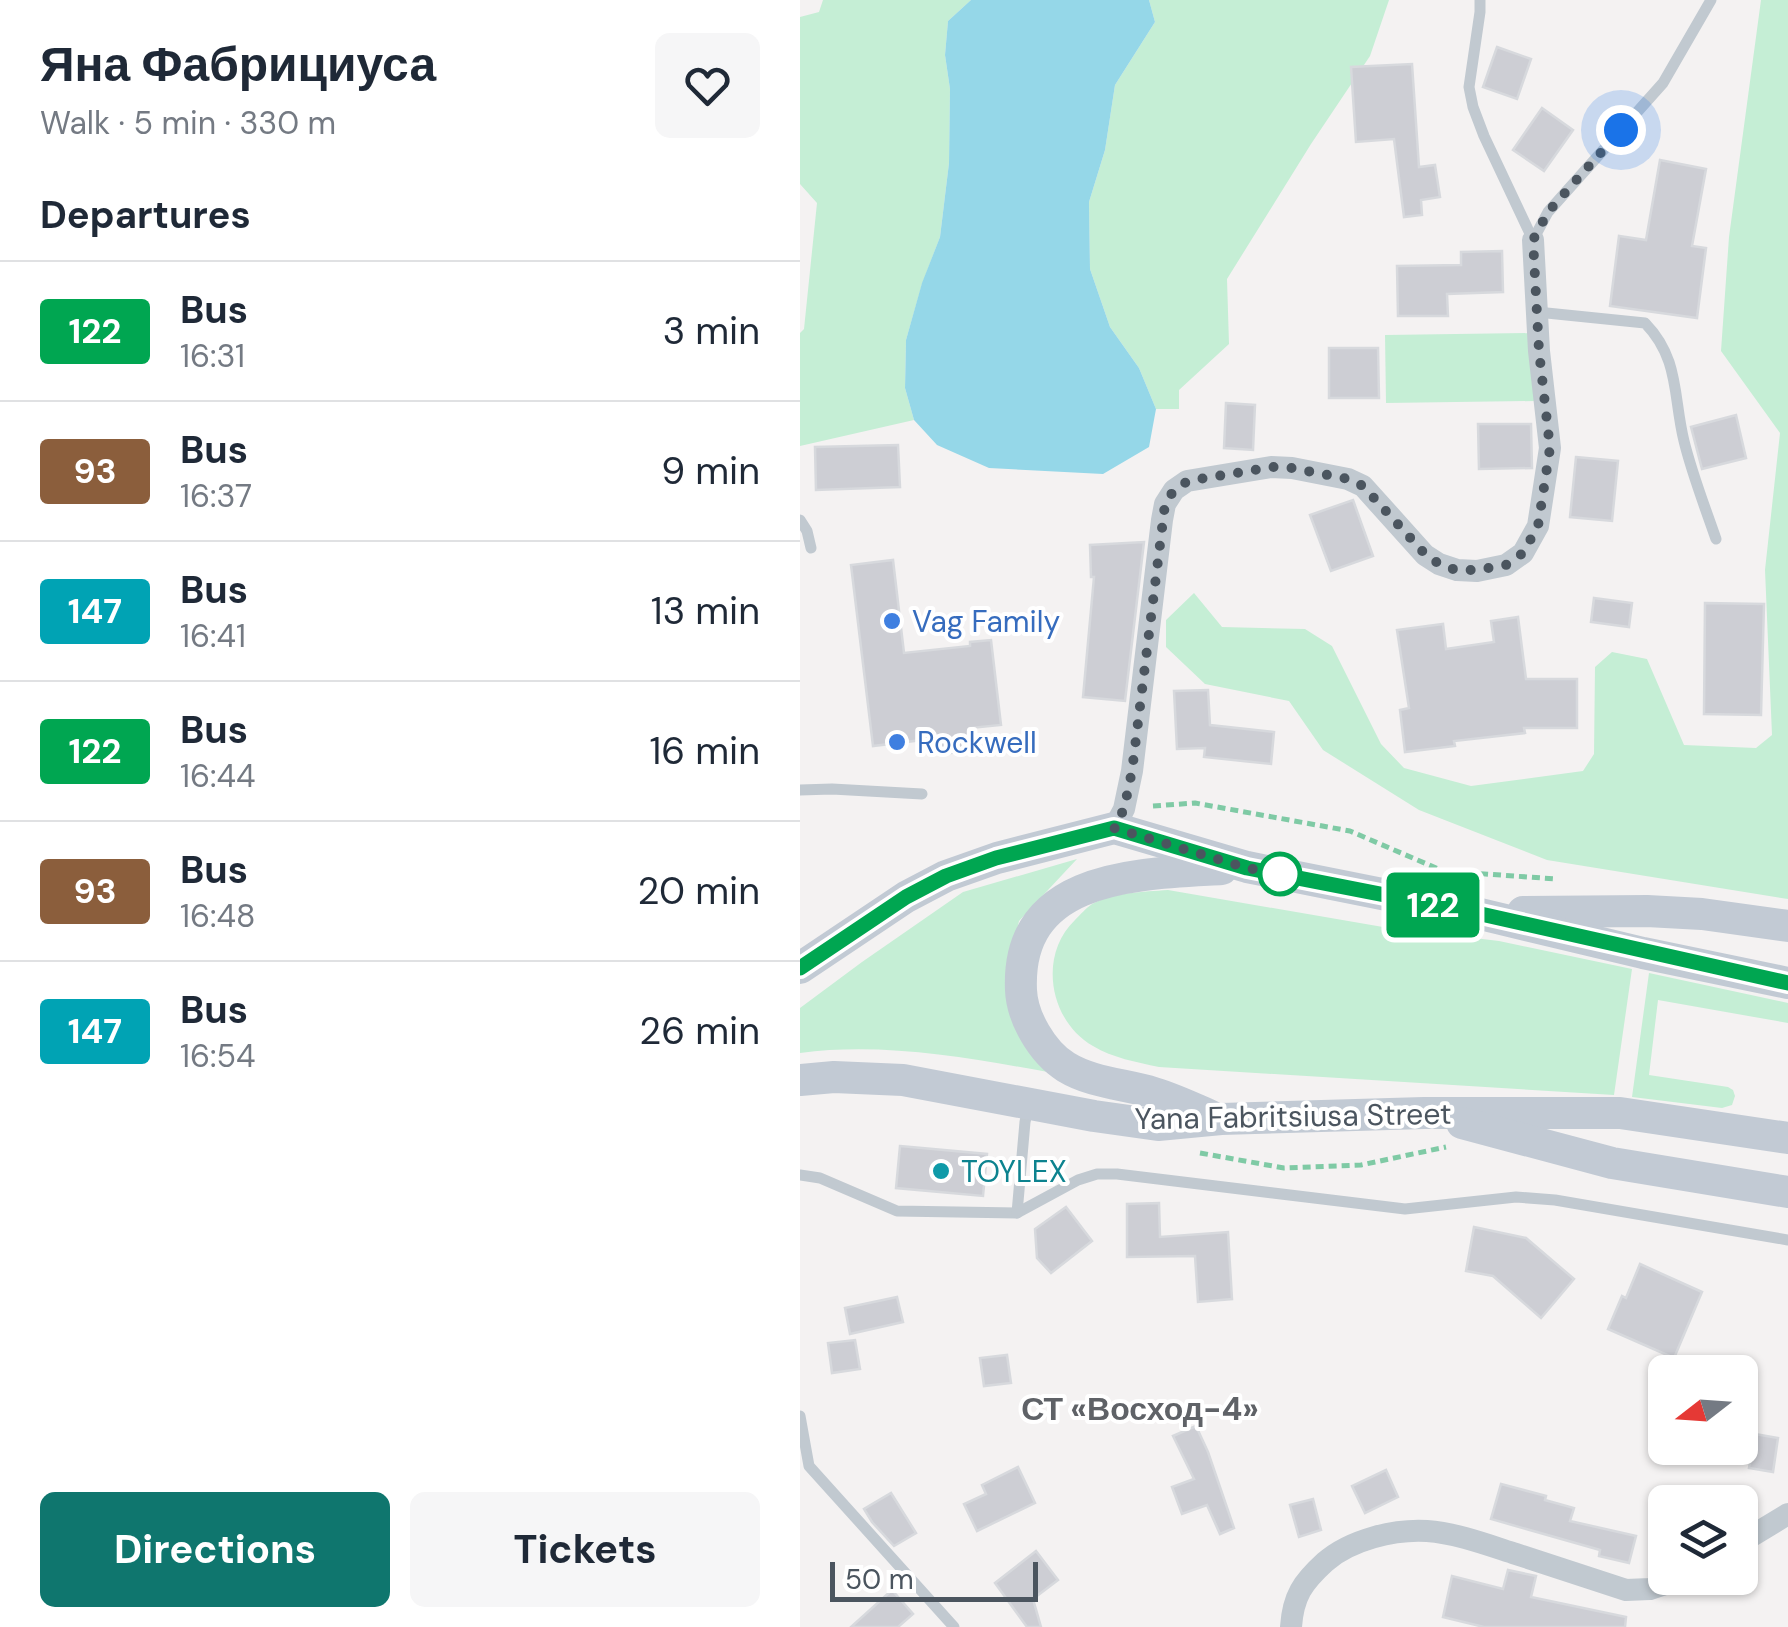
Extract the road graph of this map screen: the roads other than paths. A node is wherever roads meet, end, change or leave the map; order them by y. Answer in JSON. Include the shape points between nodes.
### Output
{"nodes":[{"id":1,"x":1480,"y":0,"type":"edge"},
{"id":2,"x":1711,"y":0,"type":"edge"},
{"id":3,"x":1533,"y":240,"type":"junction"},
{"id":4,"x":1537,"y":312,"type":"junction"},
{"id":5,"x":800,"y":520,"type":"edge"},
{"id":6,"x":1716,"y":539,"type":"dead end"},
{"id":7,"x":811,"y":548,"type":"dead end"},
{"id":8,"x":800,"y":790,"type":"edge"},
{"id":9,"x":922,"y":794,"type":"dead end"},
{"id":10,"x":1114,"y":828,"type":"junction"},
{"id":11,"x":1247,"y":868,"type":"junction"},
{"id":12,"x":1472,"y":912,"type":"junction"},
{"id":13,"x":1788,"y":926,"type":"edge"},
{"id":14,"x":800,"y":968,"type":"edge"},
{"id":15,"x":1788,"y":983,"type":"edge"},
{"id":16,"x":800,"y":1080,"type":"edge"},
{"id":17,"x":1030,"y":1104,"type":"junction"},
{"id":18,"x":1424,"y":1113,"type":"junction"},
{"id":19,"x":1221,"y":1120,"type":"junction"},
{"id":20,"x":1788,"y":1138,"type":"edge"},
{"id":21,"x":800,"y":1175,"type":"edge"},
{"id":22,"x":1788,"y":1192,"type":"edge"},
{"id":23,"x":1017,"y":1213,"type":"junction"},
{"id":24,"x":1788,"y":1240,"type":"edge"},
{"id":25,"x":800,"y":1416,"type":"edge"},
{"id":26,"x":1788,"y":1514,"type":"edge"},
{"id":27,"x":1758,"y":1532,"type":"edge"},
{"id":28,"x":1648,"y":1589,"type":"edge"},
{"id":29,"x":954,"y":1627,"type":"edge"},
{"id":30,"x":1291,"y":1627,"type":"edge"}],
"edges":[{"from":1,"to":3,"type":"lane","via":[[1469,86],[1473,107]]},
{"from":2,"to":3,"type":"lane","via":[[1662,83],[1548,212]]},
{"from":3,"to":4,"type":"street"},
{"from":4,"to":6,"type":"lane","via":[[1645,323],[1657,336],[1670,359],[1684,442]]},
{"from":4,"to":10,"type":"street","via":[[1550,448],[1538,526],[1523,553],[1506,565],[1456,570],[1439,564],[1363,486],[1348,479],[1272,467],[1188,481],[1174,490],[1162,520],[1132,771]]},
{"from":5,"to":7,"type":"lane"},
{"from":8,"to":9,"type":"lane"},
{"from":10,"to":11,"type":"main road"},
{"from":10,"to":14,"type":"main road","via":[[946,876]]},
{"from":11,"to":12,"type":"main road"},
{"from":11,"to":19,"type":"main road","via":[[1152,873],[1083,889],[1037,922],[1020,965],[1027,1018],[1065,1067]]},
{"from":12,"to":13,"type":"main road","via":[[1647,911]]},
{"from":12,"to":15,"type":"main road"},
{"from":16,"to":17,"type":"main road","name":"Yana Fabritsiusa Street","via":[[903,1080]]},
{"from":17,"to":19,"type":"main road","name":"Yana Fabritsiusa Street","via":[[1158,1125]]},
{"from":17,"to":23,"type":"lane"},
{"from":18,"to":19,"type":"main road","name":"Yana Fabritsiusa Street"},
{"from":18,"to":20,"type":"main road","name":"Yana Fabritsiusa Street","via":[[1620,1112]]},
{"from":18,"to":22,"type":"main road","via":[[1612,1164]]},
{"from":21,"to":23,"type":"lane","via":[[897,1211]]},
{"from":23,"to":24,"type":"lane","via":[[1078,1180],[1117,1174],[1404,1209],[1555,1200]]},
{"from":25,"to":29,"type":"lane","via":[[809,1466]]},
{"from":26,"to":27,"type":"street"},
{"from":28,"to":30,"type":"street","via":[[1626,1590],[1428,1531],[1406,1532],[1331,1557],[1301,1588]]}]}
